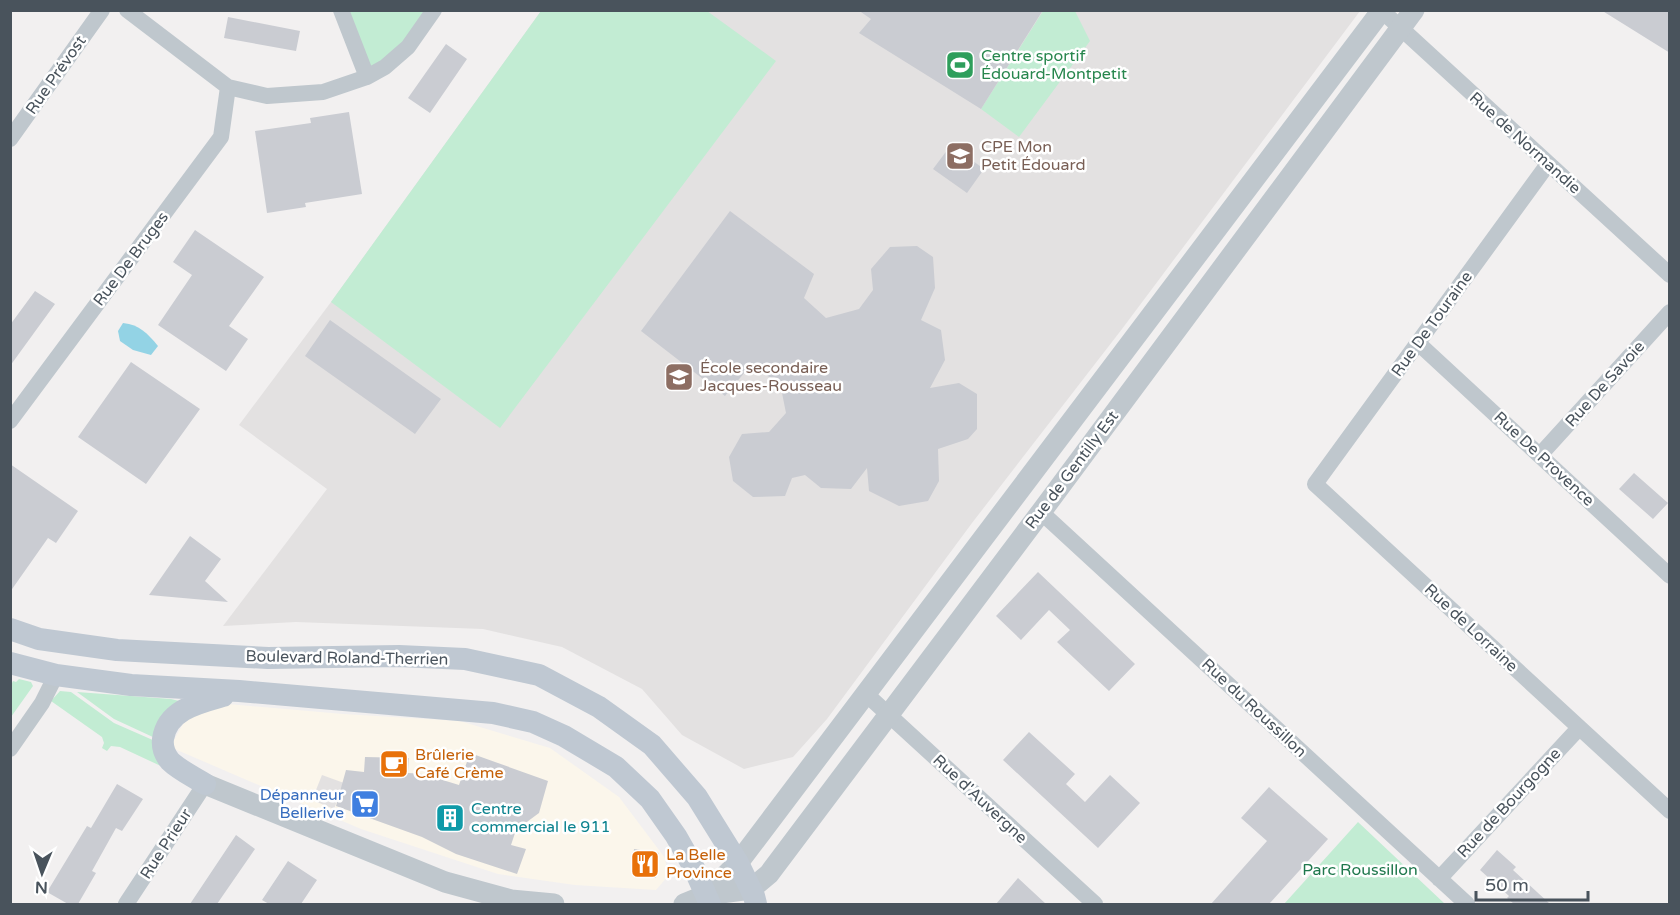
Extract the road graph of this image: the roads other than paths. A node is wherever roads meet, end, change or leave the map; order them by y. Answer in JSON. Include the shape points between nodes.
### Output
{"nodes":[{"id":1,"x":102,"y":10,"type":"edge"},
{"id":2,"x":128,"y":10,"type":"edge"},
{"id":3,"x":341,"y":10,"type":"edge"},
{"id":4,"x":434,"y":10,"type":"edge"},
{"id":5,"x":1414,"y":10,"type":"edge"},
{"id":6,"x":1381,"y":11,"type":"edge"},
{"id":7,"x":1401,"y":29,"type":"junction"},
{"id":8,"x":367,"y":77,"type":"junction"},
{"id":9,"x":228,"y":87,"type":"junction"},
{"id":10,"x":10,"y":139,"type":"edge"},
{"id":11,"x":1548,"y":164,"type":"junction"},
{"id":12,"x":1670,"y":275,"type":"edge"},
{"id":13,"x":1670,"y":312,"type":"edge"},
{"id":14,"x":1418,"y":343,"type":"junction"},
{"id":15,"x":10,"y":420,"type":"edge"},
{"id":16,"x":1540,"y":455,"type":"junction"},
{"id":17,"x":1315,"y":484,"type":"joint"},
{"id":18,"x":1041,"y":512,"type":"junction"},
{"id":19,"x":1670,"y":576,"type":"edge"},
{"id":20,"x":10,"y":629,"type":"edge"},
{"id":21,"x":10,"y":663,"type":"edge"},
{"id":22,"x":56,"y":675,"type":"junction"},
{"id":23,"x":239,"y":692,"type":"junction"},
{"id":24,"x":866,"y":694,"type":"junction"},
{"id":25,"x":888,"y":715,"type":"junction"},
{"id":26,"x":1579,"y":728,"type":"junction"},
{"id":27,"x":10,"y":749,"type":"edge"},
{"id":28,"x":1628,"y":772,"type":"junction"},
{"id":29,"x":206,"y":784,"type":"junction"},
{"id":30,"x":1670,"y":795,"type":"edge"},
{"id":31,"x":1670,"y":811,"type":"edge"},
{"id":32,"x":738,"y":863,"type":"junction"},
{"id":33,"x":1439,"y":879,"type":"junction"},
{"id":34,"x":753,"y":897,"type":"edge"},
{"id":35,"x":708,"y":900,"type":"edge"},
{"id":36,"x":126,"y":904,"type":"edge"},
{"id":37,"x":554,"y":904,"type":"edge"},
{"id":38,"x":684,"y":904,"type":"edge"},
{"id":39,"x":1095,"y":904,"type":"edge"},
{"id":40,"x":1467,"y":904,"type":"edge"}],
"edges":[{"from":1,"to":10,"type":"street","name":"Rue Prévost"},
{"from":2,"to":9,"type":"street"},
{"from":3,"to":8,"type":"street"},
{"from":4,"to":8,"type":"street","via":[[408,47]]},
{"from":5,"to":7,"type":"street","name":"Rue de Gentilly Est"},
{"from":6,"to":7,"type":"street","name":"Rue de Normandie"},
{"from":6,"to":24,"type":"street","name":"Rue de Gentilly Est"},
{"from":7,"to":11,"type":"street","name":"Rue de Normandie"},
{"from":7,"to":18,"type":"street","name":"Rue de Gentilly Est"},
{"from":8,"to":9,"type":"street","via":[[323,92],[267,96]]},
{"from":9,"to":15,"type":"street","name":"Rue De Bruges","via":[[221,137]]},
{"from":11,"to":12,"type":"street","name":"Rue de Normandie"},
{"from":11,"to":14,"type":"street","name":"Rue De Touraine"},
{"from":13,"to":16,"type":"street","name":"Rue De Savoie"},
{"from":14,"to":16,"type":"street","name":"Rue De Provence"},
{"from":14,"to":17,"type":"street","name":"Rue De Touraine"},
{"from":16,"to":19,"type":"street","name":"Rue De Provence"},
{"from":17,"to":26,"type":"street","name":"Rue de Lorraine"},
{"from":18,"to":25,"type":"street","name":"Rue de Gentilly Est"},
{"from":18,"to":33,"type":"street","name":"Rue du Roussillon"},
{"from":20,"to":32,"type":"main road","name":"Boulevard Roland-Therrien","via":[[39,639],[117,650],[268,658],[465,659],[539,675],[599,707],[652,745],[697,797]]},
{"from":21,"to":22,"type":"main road"},
{"from":22,"to":23,"type":"main road","via":[[131,685]]},
{"from":22,"to":27,"type":"street"},
{"from":23,"to":29,"type":"main road","via":[[184,709],[164,732],[166,756]]},
{"from":23,"to":35,"type":"main road","via":[[493,713],[544,726],[616,767],[650,800],[676,836]]},
{"from":24,"to":25,"type":"street","name":"Rue d'Auvergne"},
{"from":24,"to":32,"type":"street","name":"Rue de Gentilly Est"},
{"from":25,"to":34,"type":"street","name":"Rue de Gentilly Est"},
{"from":25,"to":39,"type":"street","name":"Rue d'Auvergne"},
{"from":26,"to":28,"type":"street","name":"Rue de Lorraine"},
{"from":26,"to":33,"type":"street","name":"Rue de Bourgogne"},
{"from":28,"to":30,"type":"street","name":"Rue de Lorraine"},
{"from":28,"to":31,"type":"street","name":"Rue de Lorraine"},
{"from":29,"to":36,"type":"street","name":"Rue Prieur"},
{"from":29,"to":37,"type":"street","via":[[445,882],[511,900]]},
{"from":32,"to":34,"type":"main road","name":"Boulevard Roland-Therrien"},
{"from":32,"to":35,"type":"street","name":"Rue de Gentilly Est"},
{"from":33,"to":40,"type":"street","name":"Rue du Roussillon"},
{"from":34,"to":35,"type":"street","name":"Rue de Gentilly Est"},
{"from":35,"to":38,"type":"street","name":"Rue de Gentilly Est"}]}
